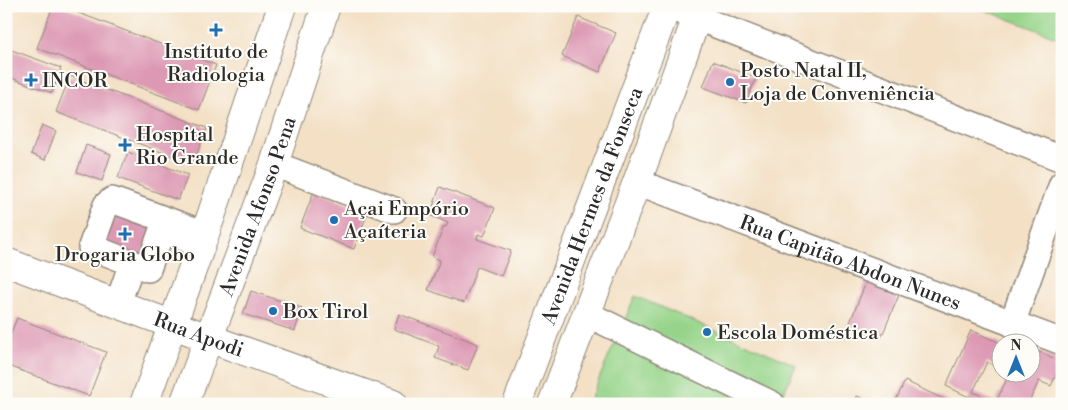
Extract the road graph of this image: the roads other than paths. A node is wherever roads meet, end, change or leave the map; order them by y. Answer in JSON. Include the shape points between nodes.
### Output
{"nodes":[{"id":1,"x":282,"y":6,"type":"edge"},
{"id":2,"x":326,"y":6,"type":"edge"},
{"id":3,"x":667,"y":6,"type":"edge"},
{"id":4,"x":699,"y":12,"type":"edge"},
{"id":5,"x":268,"y":47,"type":"junction"},
{"id":6,"x":308,"y":61,"type":"junction"},
{"id":7,"x":1062,"y":159,"type":"edge"},
{"id":8,"x":274,"y":164,"type":"junction"},
{"id":9,"x":637,"y":182,"type":"junction"},
{"id":10,"x":1062,"y":184,"type":"edge"},
{"id":11,"x":394,"y":210,"type":"dead end"},
{"id":12,"x":203,"y":240,"type":"junction"},
{"id":13,"x":6,"y":262,"type":"edge"},
{"id":14,"x":140,"y":266,"type":"junction"},
{"id":15,"x":125,"y":306,"type":"junction"},
{"id":16,"x":597,"y":319,"type":"junction"},
{"id":17,"x":1012,"y":324,"type":"junction"},
{"id":18,"x":174,"y":325,"type":"junction"},
{"id":19,"x":208,"y":338,"type":"junction"},
{"id":20,"x":1062,"y":342,"type":"edge"},
{"id":21,"x":144,"y":404,"type":"edge"},
{"id":22,"x":184,"y":404,"type":"edge"},
{"id":23,"x":393,"y":404,"type":"edge"},
{"id":24,"x":517,"y":404,"type":"edge"},
{"id":25,"x":552,"y":404,"type":"edge"},
{"id":26,"x":772,"y":404,"type":"edge"}],
"edges":[{"from":1,"to":5,"type":"main road","name":"Avenida Afonso Pena"},
{"from":2,"to":6,"type":"main road","name":"Avenida Afonso Pena"},
{"from":3,"to":4,"type":"street"},
{"from":3,"to":24,"type":"main road","name":"Avenida Hermes da Fonseca"},
{"from":4,"to":7,"type":"street"},
{"from":4,"to":9,"type":"main road","name":"Avenida Hermes da Fonseca"},
{"from":5,"to":6,"type":"main road"},
{"from":5,"to":12,"type":"main road","name":"Avenida Afonso Pena"},
{"from":6,"to":8,"type":"main road","name":"Avenida Afonso Pena"},
{"from":8,"to":11,"type":"street"},
{"from":8,"to":19,"type":"main road","name":"Avenida Afonso Pena"},
{"from":9,"to":16,"type":"main road","name":"Avenida Hermes da Fonseca"},
{"from":9,"to":17,"type":"street","name":"Rua Capitão Abdon Nunes"},
{"from":10,"to":17,"type":"street"},
{"from":12,"to":14,"type":"street","via":[[162,230]]},
{"from":12,"to":14,"type":"street","via":[[112,200],[106,205],[91,248]]},
{"from":12,"to":18,"type":"main road","name":"Avenida Afonso Pena"},
{"from":13,"to":15,"type":"main road","name":"Rua Apodi"},
{"from":14,"to":15,"type":"street"},
{"from":15,"to":18,"type":"main road","name":"Rua Apodi"},
{"from":16,"to":25,"type":"main road","name":"Avenida Hermes da Fonseca"},
{"from":16,"to":26,"type":"street"},
{"from":17,"to":20,"type":"street","name":"Rua Capitão Abdon Nunes"},
{"from":18,"to":19,"type":"main road","name":"Rua Apodi"},
{"from":18,"to":21,"type":"main road","name":"Avenida Afonso Pena"},
{"from":19,"to":22,"type":"main road","name":"Avenida Afonso Pena"},
{"from":19,"to":23,"type":"main road","name":"Rua Apodi"}]}
